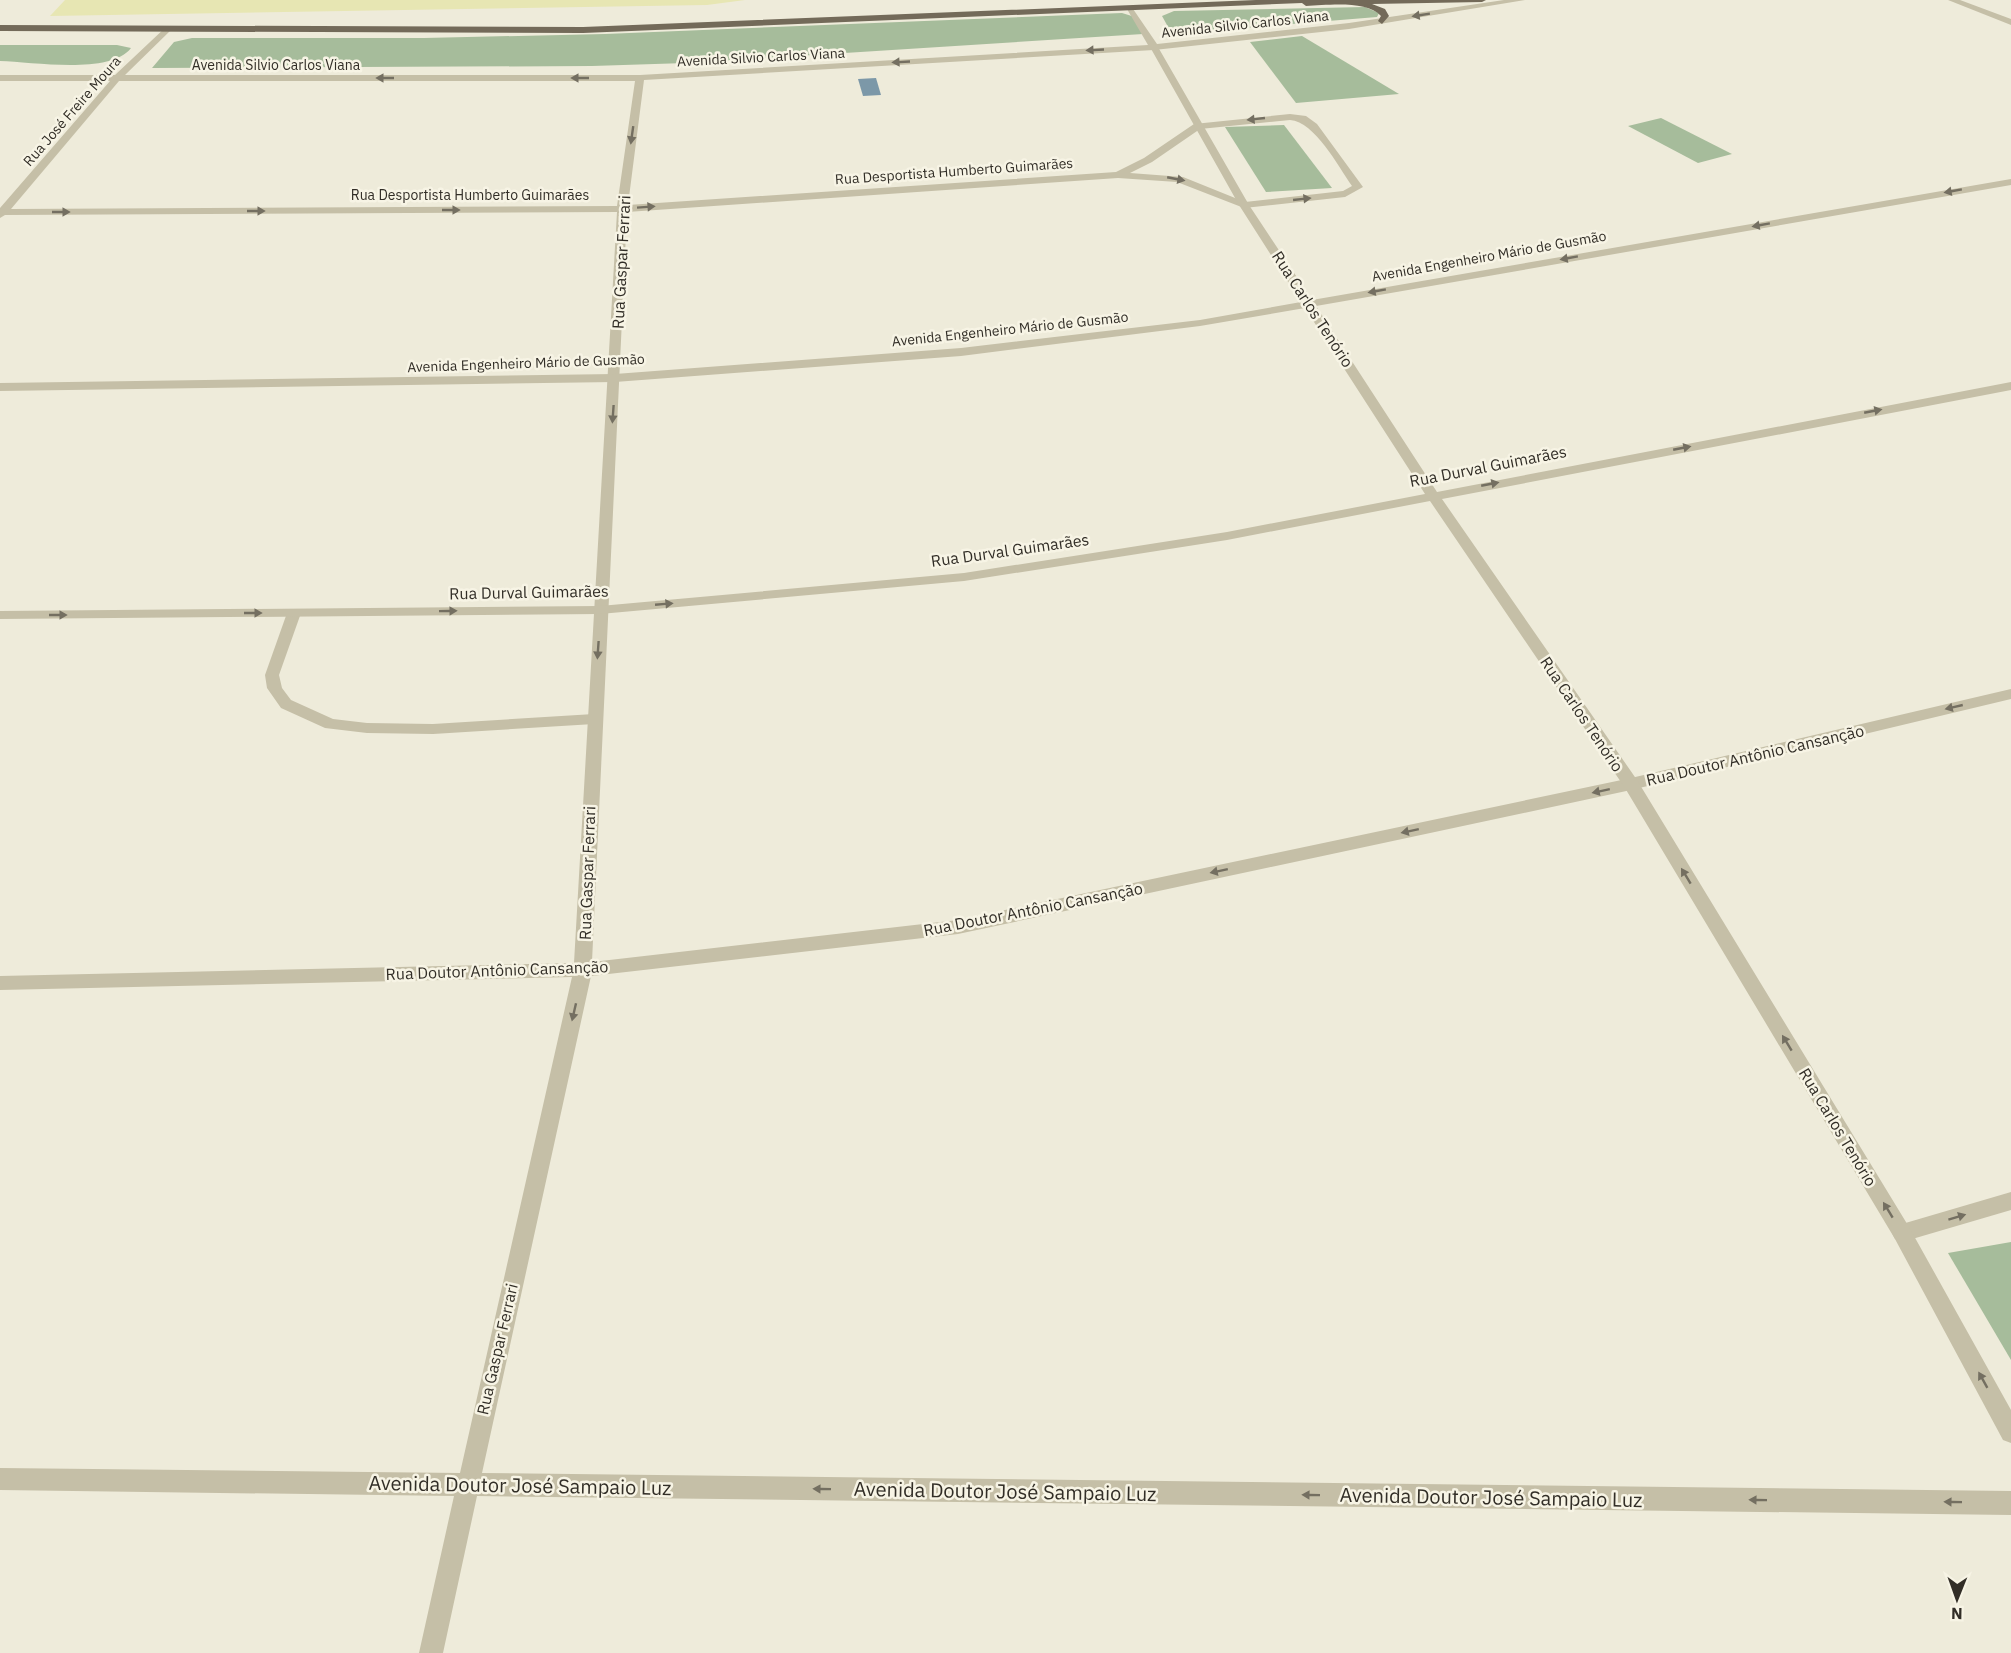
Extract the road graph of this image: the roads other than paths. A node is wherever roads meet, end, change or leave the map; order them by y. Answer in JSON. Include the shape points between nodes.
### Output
{"nodes":[{"id":1,"x":1317,"y":0,"type":"edge"},
{"id":2,"x":1482,"y":0,"type":"edge"},
{"id":3,"x":1521,"y":0,"type":"edge"},
{"id":4,"x":1952,"y":0,"type":"edge"},
{"id":5,"x":1290,"y":3,"type":"junction"},
{"id":6,"x":1350,"y":4,"type":"junction"},
{"id":7,"x":1131,"y":9,"type":"junction"},
{"id":8,"x":1382,"y":21,"type":"junction"},
{"id":9,"x":2011,"y":22,"type":"edge"},
{"id":10,"x":0,"y":28,"type":"edge"},
{"id":11,"x":168,"y":29,"type":"junction"},
{"id":12,"x":1154,"y":47,"type":"junction"},
{"id":13,"x":0,"y":78,"type":"edge"},
{"id":14,"x":640,"y":78,"type":"junction"},
{"id":15,"x":116,"y":79,"type":"junction"},
{"id":16,"x":1197,"y":126,"type":"junction"},
{"id":17,"x":1118,"y":175,"type":"junction"},
{"id":18,"x":2011,"y":182,"type":"edge"},
{"id":19,"x":1244,"y":205,"type":"junction"},
{"id":20,"x":622,"y":209,"type":"junction"},
{"id":21,"x":1,"y":213,"type":"edge"},
{"id":22,"x":1310,"y":302,"type":"junction"},
{"id":23,"x":615,"y":378,"type":"junction"},
{"id":24,"x":2011,"y":386,"type":"edge"},
{"id":25,"x":0,"y":387,"type":"edge"},
{"id":26,"x":1432,"y":494,"type":"junction"},
{"id":27,"x":600,"y":610,"type":"junction"},
{"id":28,"x":294,"y":613,"type":"junction"},
{"id":29,"x":0,"y":615,"type":"edge"},
{"id":30,"x":2011,"y":694,"type":"edge"},
{"id":31,"x":594,"y":719,"type":"junction"},
{"id":32,"x":1630,"y":784,"type":"junction"},
{"id":33,"x":583,"y":970,"type":"junction"},
{"id":34,"x":0,"y":983,"type":"edge"},
{"id":35,"x":2011,"y":1201,"type":"edge"},
{"id":36,"x":1902,"y":1233,"type":"junction"},
{"id":37,"x":2011,"y":1432,"type":"edge"},
{"id":38,"x":0,"y":1479,"type":"edge"},
{"id":39,"x":467,"y":1485,"type":"junction"},
{"id":40,"x":2011,"y":1503,"type":"edge"},
{"id":41,"x":431,"y":1653,"type":"edge"}],
"edges":[{"from":1,"to":5,"type":"main road","name":"Avenida Silvio Carlos Viana"},
{"from":2,"to":6,"type":"main road","name":"Avenida Silvio Carlos Viana"},
{"from":3,"to":8,"type":"street","name":"Avenida Silvio Carlos Viana","one_way":true},
{"from":4,"to":9,"type":"street"},
{"from":5,"to":6,"type":"main road","name":"Avenida Silvio Carlos Viana"},
{"from":5,"to":7,"type":"main road","name":"Avenida Silvio Carlos Viana"},
{"from":6,"to":8,"type":"main road","via":[[1382,11]]},
{"from":7,"to":11,"type":"main road","name":"Avenida Silvio Carlos Viana","via":[[583,30]]},
{"from":7,"to":12,"type":"street","name":"Rua Carlos Tenório"},
{"from":8,"to":12,"type":"street","name":"Avenida Silvio Carlos Viana"},
{"from":10,"to":11,"type":"main road","name":"Avenida Silvio Carlos Viana"},
{"from":11,"to":15,"type":"street","name":"Rua José Freire Moura"},
{"from":12,"to":14,"type":"street","name":"Avenida Silvio Carlos Viana","one_way":true},
{"from":12,"to":16,"type":"street","name":"Rua Carlos Tenório"},
{"from":13,"to":15,"type":"street","name":"Avenida Silvio Carlos Viana"},
{"from":14,"to":15,"type":"street","name":"Avenida Silvio Carlos Viana","one_way":true},
{"from":14,"to":20,"type":"street","name":"Rua Gaspar Ferrari","one_way":true},
{"from":15,"to":21,"type":"street","name":"Rua José Freire Moura"},
{"from":16,"to":17,"type":"street","name":"Rua Desportista Humberto Guimarães","via":[[1155,156]]},
{"from":16,"to":19,"type":"street","name":"Rua Carlos Tenório"},
{"from":19,"to":16,"type":"street","name":"Rua Desportista Humberto Guimarães","one_way":true,"via":[[1345,194],[1358,187],[1323,136],[1303,118]]},
{"from":17,"to":19,"type":"street","name":"Rua Desportista Humberto Guimarães","one_way":true,"via":[[1179,179]]},
{"from":20,"to":17,"type":"street","name":"Rua Desportista Humberto Guimarães","one_way":true},
{"from":18,"to":22,"type":"street","name":"Avenida Engenheiro Mário de Gusmão","one_way":true},
{"from":19,"to":22,"type":"street","name":"Rua Carlos Tenório"},
{"from":21,"to":20,"type":"street","name":"Rua Desportista Humberto Guimarães","one_way":true},
{"from":20,"to":23,"type":"street","name":"Rua Gaspar Ferrari"},
{"from":22,"to":23,"type":"street","name":"Avenida Engenheiro Mário de Gusmão","via":[[1200,323],[961,352]]},
{"from":22,"to":26,"type":"street","name":"Rua Carlos Tenório"},
{"from":23,"to":25,"type":"street","name":"Avenida Engenheiro Mário de Gusmão"},
{"from":23,"to":27,"type":"street","name":"Rua Gaspar Ferrari","one_way":true},
{"from":26,"to":24,"type":"street","name":"Rua Durval Guimarães","one_way":true},
{"from":27,"to":26,"type":"street","name":"Rua Durval Guimarães","one_way":true,"via":[[964,577],[1227,536]]},
{"from":26,"to":32,"type":"street","name":"Rua Carlos Tenório"},
{"from":28,"to":27,"type":"street","name":"Rua Durval Guimarães","one_way":true},
{"from":27,"to":31,"type":"street","name":"Rua Gaspar Ferrari","one_way":true},
{"from":29,"to":28,"type":"street","name":"Rua Durval Guimarães","one_way":true},
{"from":28,"to":31,"type":"street","via":[[272,675],[275,688],[286,705],[330,724],[433,729]]},
{"from":30,"to":32,"type":"street","name":"Rua Doutor Antônio Cansanção","one_way":true},
{"from":31,"to":33,"type":"street","name":"Rua Gaspar Ferrari"},
{"from":32,"to":33,"type":"street","name":"Rua Doutor Antônio Cansanção","one_way":true,"via":[[958,927]]},
{"from":36,"to":32,"type":"street","name":"Rua Carlos Tenório","one_way":true},
{"from":33,"to":34,"type":"street","name":"Rua Doutor Antônio Cansanção"},
{"from":33,"to":39,"type":"street","name":"Rua Gaspar Ferrari","one_way":true},
{"from":36,"to":35,"type":"street","one_way":true},
{"from":37,"to":36,"type":"street","name":"Rua Carlos Tenório","one_way":true},
{"from":38,"to":39,"type":"street","name":"Avenida Doutor José Sampaio Luz"},
{"from":40,"to":39,"type":"street","name":"Avenida Doutor José Sampaio Luz","one_way":true},
{"from":39,"to":41,"type":"street","name":"Rua Gaspar Ferrari"}]}
